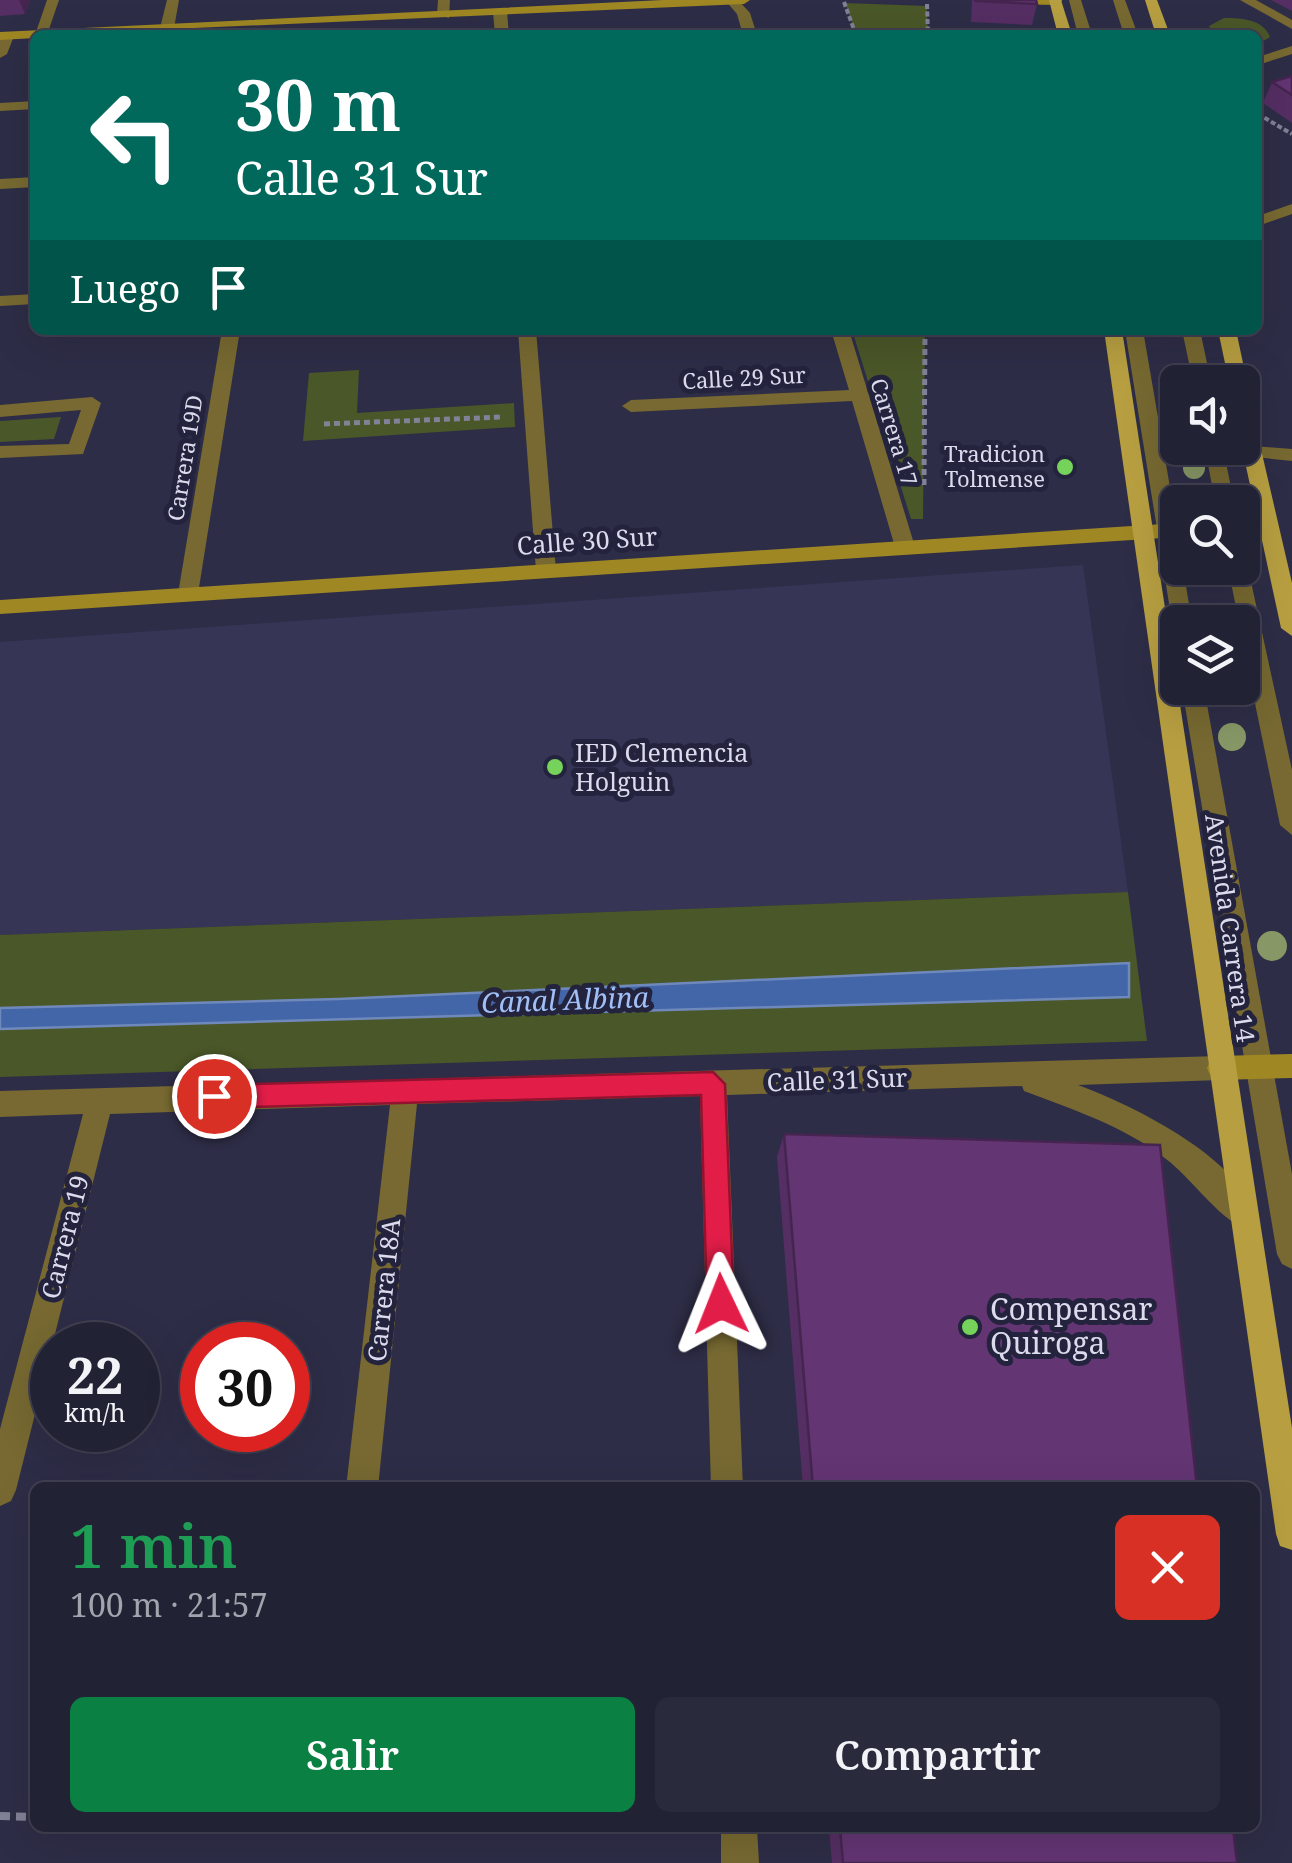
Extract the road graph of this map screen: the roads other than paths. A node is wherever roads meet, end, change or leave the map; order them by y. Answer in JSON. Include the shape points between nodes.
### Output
{"nodes":[{"id":1,"x":54,"y":0,"type":"edge"},
{"id":2,"x":174,"y":0,"type":"edge"},
{"id":3,"x":298,"y":0,"type":"edge"},
{"id":4,"x":731,"y":0,"type":"edge"},
{"id":5,"x":744,"y":0,"type":"edge"},
{"id":6,"x":1006,"y":0,"type":"edge"},
{"id":7,"x":1075,"y":0,"type":"edge"},
{"id":8,"x":1119,"y":0,"type":"edge"},
{"id":9,"x":1152,"y":0,"type":"edge"},
{"id":10,"x":1246,"y":0,"type":"edge"},
{"id":11,"x":1056,"y":1,"type":"edge"},
{"id":12,"x":601,"y":3,"type":"edge"},
{"id":13,"x":444,"y":7,"type":"edge"},
{"id":14,"x":500,"y":12,"type":"junction"},
{"id":15,"x":295,"y":22,"type":"junction"},
{"id":16,"x":1292,"y":25,"type":"edge"},
{"id":17,"x":166,"y":28,"type":"junction"},
{"id":18,"x":43,"y":30,"type":"edge"},
{"id":19,"x":125,"y":30,"type":"edge"},
{"id":20,"x":502,"y":30,"type":"edge"},
{"id":21,"x":748,"y":30,"type":"edge"},
{"id":22,"x":1064,"y":30,"type":"edge"},
{"id":23,"x":1084,"y":30,"type":"edge"},
{"id":24,"x":1129,"y":30,"type":"edge"},
{"id":25,"x":1161,"y":30,"type":"edge"},
{"id":26,"x":30,"y":35,"type":"edge"},
{"id":27,"x":4,"y":36,"type":"edge"},
{"id":28,"x":1292,"y":50,"type":"edge"},
{"id":29,"x":0,"y":54,"type":"edge"},
{"id":30,"x":1262,"y":60,"type":"edge"},
{"id":31,"x":30,"y":105,"type":"edge"},
{"id":32,"x":0,"y":107,"type":"edge"},
{"id":33,"x":30,"y":182,"type":"edge"},
{"id":34,"x":0,"y":184,"type":"edge"},
{"id":35,"x":1292,"y":209,"type":"edge"},
{"id":36,"x":1262,"y":220,"type":"edge"},
{"id":37,"x":30,"y":298,"type":"edge"},
{"id":38,"x":0,"y":301,"type":"edge"},
{"id":39,"x":230,"y":335,"type":"edge"},
{"id":40,"x":527,"y":335,"type":"edge"},
{"id":41,"x":841,"y":335,"type":"edge"},
{"id":42,"x":1114,"y":335,"type":"edge"},
{"id":43,"x":1135,"y":335,"type":"edge"},
{"id":44,"x":1193,"y":335,"type":"edge"},
{"id":45,"x":1228,"y":335,"type":"edge"},
{"id":46,"x":1199,"y":365,"type":"edge"},
{"id":47,"x":1234,"y":365,"type":"edge"},
{"id":48,"x":859,"y":395,"type":"junction"},
{"id":49,"x":631,"y":406,"type":"dead end"},
{"id":50,"x":0,"y":411,"type":"edge"},
{"id":51,"x":0,"y":452,"type":"edge"},
{"id":52,"x":1260,"y":452,"type":"edge"},
{"id":53,"x":1292,"y":454,"type":"edge"},
{"id":54,"x":1255,"y":465,"type":"edge"},
{"id":55,"x":1160,"y":517,"type":"edge"},
{"id":56,"x":1160,"y":523,"type":"edge"},
{"id":57,"x":1268,"y":524,"type":"junction"},
{"id":58,"x":1260,"y":525,"type":"edge"},
{"id":59,"x":1160,"y":531,"type":"edge"},
{"id":60,"x":916,"y":546,"type":"junction"},
{"id":61,"x":546,"y":571,"type":"junction"},
{"id":62,"x":1168,"y":585,"type":"edge"},
{"id":63,"x":1242,"y":585,"type":"edge"},
{"id":64,"x":188,"y":594,"type":"junction"},
{"id":65,"x":0,"y":607,"type":"edge"},
{"id":66,"x":1292,"y":628,"type":"edge"},
{"id":67,"x":1196,"y":705,"type":"edge"},
{"id":68,"x":1292,"y":825,"type":"edge"},
{"id":69,"x":1292,"y":1066,"type":"edge"},
{"id":70,"x":1259,"y":1067,"type":"junction"},
{"id":71,"x":1220,"y":1068,"type":"junction"},
{"id":72,"x":1015,"y":1076,"type":"junction"},
{"id":73,"x":713,"y":1084,"type":"junction"},
{"id":74,"x":405,"y":1092,"type":"junction"},
{"id":75,"x":100,"y":1100,"type":"junction"},
{"id":76,"x":0,"y":1104,"type":"edge"},
{"id":77,"x":1242,"y":1213,"type":"junction"},
{"id":78,"x":1292,"y":1254,"type":"edge"},
{"id":79,"x":363,"y":1482,"type":"edge"},
{"id":80,"x":727,"y":1482,"type":"edge"},
{"id":81,"x":0,"y":1490,"type":"edge"},
{"id":82,"x":1292,"y":1534,"type":"edge"},
{"id":83,"x":739,"y":1832,"type":"edge"},
{"id":84,"x":740,"y":1863,"type":"edge"}],
"edges":[{"from":1,"to":18,"type":"street"},
{"from":2,"to":17,"type":"street"},
{"from":3,"to":15,"type":"street"},
{"from":4,"to":5,"type":"street"},
{"from":4,"to":12,"type":"street"},
{"from":4,"to":21,"type":"street"},
{"from":6,"to":11,"type":"street"},
{"from":7,"to":23,"type":"street"},
{"from":8,"to":24,"type":"street"},
{"from":9,"to":25,"type":"main road"},
{"from":10,"to":16,"type":"street"},
{"from":11,"to":22,"type":"main road"},
{"from":12,"to":14,"type":"street"},
{"from":13,"to":14,"type":"street"},
{"from":13,"to":15,"type":"street"},
{"from":14,"to":20,"type":"street"},
{"from":15,"to":17,"type":"street"},
{"from":17,"to":19,"type":"street"},
{"from":26,"to":27,"type":"street"},
{"from":27,"to":29,"type":"street"},
{"from":28,"to":30,"type":"street"},
{"from":31,"to":32,"type":"street"},
{"from":33,"to":34,"type":"street"},
{"from":35,"to":36,"type":"street"},
{"from":37,"to":38,"type":"street"},
{"from":39,"to":64,"type":"street","name":"Carrera 19D"},
{"from":40,"to":61,"type":"street"},
{"from":41,"to":48,"type":"street","name":"Carrera 17"},
{"from":42,"to":56,"type":"main road","name":"Avenida Carrera 14"},
{"from":43,"to":55,"type":"street"},
{"from":44,"to":46,"type":"street"},
{"from":45,"to":47,"type":"main road"},
{"from":48,"to":49,"type":"street","name":"Calle 29 Sur"},
{"from":48,"to":60,"type":"street","name":"Carrera 17"},
{"from":50,"to":51,"type":"street","via":[[92,403],[76,450]]},
{"from":52,"to":53,"type":"street"},
{"from":54,"to":57,"type":"main road"},
{"from":57,"to":58,"type":"street"},
{"from":57,"to":66,"type":"main road"},
{"from":59,"to":60,"type":"street","name":"Calle 30 Sur"},
{"from":60,"to":61,"type":"street","name":"Calle 30 Sur"},
{"from":61,"to":64,"type":"street","name":"Calle 30 Sur"},
{"from":62,"to":71,"type":"main road","name":"Avenida Carrera 14"},
{"from":63,"to":68,"type":"street"},
{"from":64,"to":65,"type":"street","name":"Calle 30 Sur"},
{"from":67,"to":70,"type":"street"},
{"from":69,"to":70,"type":"street","name":"Calle 31 Sur"},
{"from":70,"to":71,"type":"street","name":"Calle 31 Sur"},
{"from":70,"to":78,"type":"street"},
{"from":71,"to":72,"type":"street","name":"Calle 31 Sur"},
{"from":71,"to":77,"type":"main road","name":"Avenida Carrera 14"},
{"from":72,"to":73,"type":"street","name":"Calle 31 Sur"},
{"from":72,"to":77,"type":"street","name":"Calle 31 Sur","via":[[1147,1127],[1202,1168]]},
{"from":73,"to":74,"type":"street","name":"Calle 31 Sur"},
{"from":73,"to":80,"type":"street"},
{"from":74,"to":75,"type":"street","name":"Calle 31 Sur"},
{"from":74,"to":79,"type":"street","name":"Carrera 18A"},
{"from":75,"to":76,"type":"street","name":"Calle 31 Sur"},
{"from":75,"to":81,"type":"street","name":"Carrera 19"},
{"from":77,"to":82,"type":"main road","name":"Avenida Carrera 14"},
{"from":83,"to":84,"type":"street"}]}
